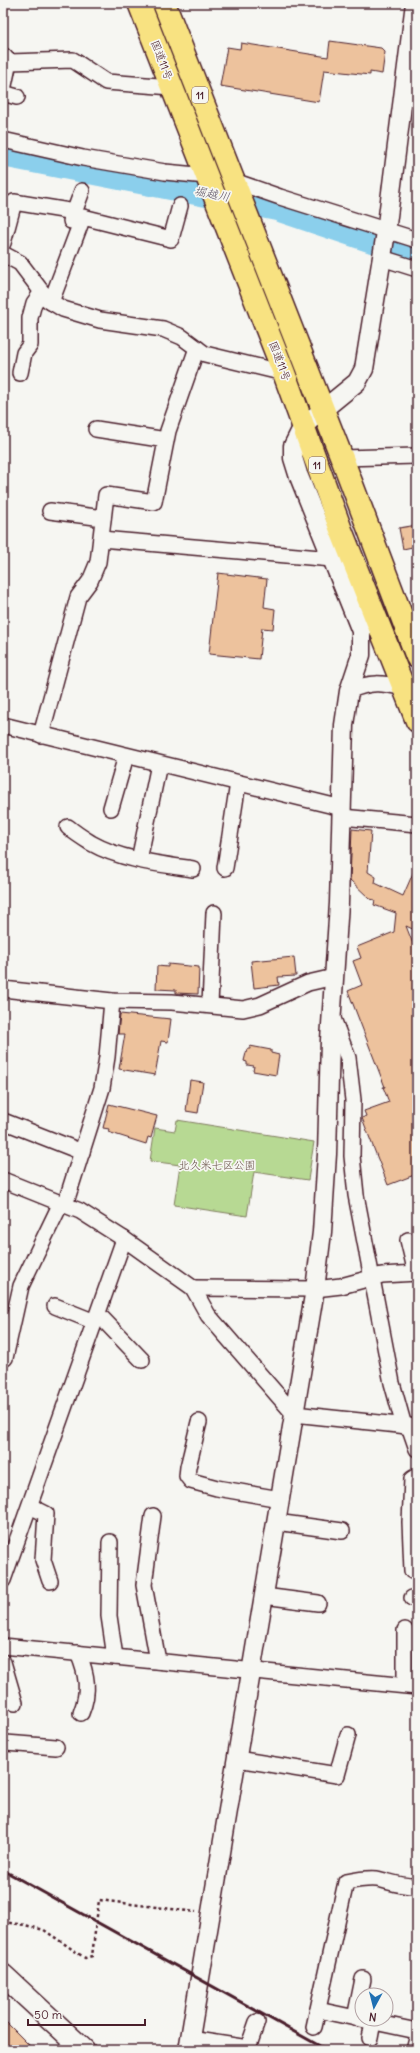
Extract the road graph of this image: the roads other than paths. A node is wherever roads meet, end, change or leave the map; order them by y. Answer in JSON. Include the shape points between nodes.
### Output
{"nodes":[{"id":1,"x":139,"y":3,"type":"edge"},
{"id":2,"x":164,"y":3,"type":"edge"},
{"id":3,"x":415,"y":3,"type":"edge"},
{"id":4,"x":6,"y":59,"type":"edge"},
{"id":5,"x":413,"y":60,"type":"edge"},
{"id":6,"x":172,"y":87,"type":"junction"},
{"id":7,"x":3,"y":90,"type":"edge"},
{"id":8,"x":3,"y":140,"type":"edge"},
{"id":9,"x":209,"y":180,"type":"junction"},
{"id":10,"x":235,"y":184,"type":"junction"},
{"id":11,"x":82,"y":191,"type":"dead end"},
{"id":12,"x":180,"y":206,"type":"dead end"},
{"id":13,"x":75,"y":212,"type":"junction"},
{"id":14,"x":69,"y":226,"type":"dead end"},
{"id":15,"x":386,"y":232,"type":"junction"},
{"id":16,"x":417,"y":240,"type":"edge"},
{"id":17,"x":3,"y":243,"type":"edge"},
{"id":18,"x":3,"y":254,"type":"edge"},
{"id":19,"x":382,"y":258,"type":"junction"},
{"id":20,"x":417,"y":269,"type":"edge"},
{"id":21,"x":47,"y":297,"type":"junction"},
{"id":22,"x":197,"y":348,"type":"junction"},
{"id":23,"x":20,"y":373,"type":"dead end"},
{"id":24,"x":284,"y":373,"type":"junction"},
{"id":25,"x":322,"y":410,"type":"junction"},
{"id":26,"x":303,"y":426,"type":"junction"},
{"id":27,"x":96,"y":430,"type":"dead end"},
{"id":28,"x":166,"y":440,"type":"junction"},
{"id":29,"x":417,"y":456,"type":"edge"},
{"id":30,"x":342,"y":458,"type":"junction"},
{"id":31,"x":50,"y":511,"type":"dead end"},
{"id":32,"x":103,"y":518,"type":"junction"},
{"id":33,"x":101,"y":539,"type":"junction"},
{"id":34,"x":332,"y":559,"type":"junction"},
{"id":35,"x":417,"y":657,"type":"edge"},
{"id":36,"x":404,"y":688,"type":"junction"},
{"id":37,"x":350,"y":691,"type":"junction"},
{"id":38,"x":417,"y":721,"type":"edge"},
{"id":39,"x":3,"y":725,"type":"edge"},
{"id":40,"x":41,"y":735,"type":"junction"},
{"id":41,"x":126,"y":756,"type":"junction"},
{"id":42,"x":159,"y":764,"type":"junction"},
{"id":43,"x":238,"y":783,"type":"junction"},
{"id":44,"x":112,"y":808,"type":"dead end"},
{"id":45,"x":342,"y":813,"type":"junction"},
{"id":46,"x":417,"y":824,"type":"edge"},
{"id":47,"x":68,"y":827,"type":"dead end"},
{"id":48,"x":139,"y":860,"type":"junction"},
{"id":49,"x":225,"y":868,"type":"dead end"},
{"id":50,"x":193,"y":869,"type":"dead end"},
{"id":51,"x":214,"y":913,"type":"dead end"},
{"id":52,"x":334,"y":977,"type":"junction"},
{"id":53,"x":3,"y":989,"type":"edge"},
{"id":54,"x":112,"y":1001,"type":"junction"},
{"id":55,"x":210,"y":1005,"type":"junction"},
{"id":56,"x":332,"y":1015,"type":"junction"},
{"id":57,"x":3,"y":1121,"type":"edge"},
{"id":58,"x":82,"y":1152,"type":"junction"},
{"id":59,"x":3,"y":1180,"type":"edge"},
{"id":60,"x":63,"y":1204,"type":"junction"},
{"id":61,"x":124,"y":1239,"type":"junction"},
{"id":62,"x":408,"y":1240,"type":"dead end"},
{"id":63,"x":416,"y":1273,"type":"edge"},
{"id":64,"x":370,"y":1278,"type":"junction"},
{"id":65,"x":193,"y":1288,"type":"junction"},
{"id":66,"x":315,"y":1289,"type":"junction"},
{"id":67,"x":55,"y":1306,"type":"dead end"},
{"id":68,"x":96,"y":1318,"type":"junction"},
{"id":69,"x":3,"y":1357,"type":"edge"},
{"id":70,"x":142,"y":1360,"type":"dead end"},
{"id":71,"x":294,"y":1414,"type":"junction"},
{"id":72,"x":199,"y":1422,"type":"dead end"},
{"id":73,"x":410,"y":1426,"type":"edge"},
{"id":74,"x":417,"y":1449,"type":"edge"},
{"id":75,"x":417,"y":1476,"type":"edge"},
{"id":76,"x":280,"y":1499,"type":"junction"},
{"id":77,"x":30,"y":1506,"type":"junction"},
{"id":78,"x":154,"y":1516,"type":"dead end"},
{"id":79,"x":276,"y":1522,"type":"junction"},
{"id":80,"x":342,"y":1531,"type":"dead end"},
{"id":81,"x":110,"y":1542,"type":"dead end"},
{"id":82,"x":412,"y":1572,"type":"dead end"},
{"id":83,"x":3,"y":1580,"type":"edge"},
{"id":84,"x":50,"y":1581,"type":"dead end"},
{"id":85,"x":264,"y":1596,"type":"junction"},
{"id":86,"x":318,"y":1602,"type":"dead end"},
{"id":87,"x":405,"y":1630,"type":"dead end"},
{"id":88,"x":3,"y":1646,"type":"edge"},
{"id":89,"x":78,"y":1653,"type":"junction"},
{"id":90,"x":115,"y":1656,"type":"junction"},
{"id":91,"x":158,"y":1660,"type":"junction"},
{"id":92,"x":3,"y":1662,"type":"edge"},
{"id":93,"x":251,"y":1670,"type":"junction"},
{"id":94,"x":411,"y":1686,"type":"edge"},
{"id":95,"x":15,"y":1703,"type":"dead end"},
{"id":96,"x":81,"y":1713,"type":"dead end"},
{"id":97,"x":348,"y":1735,"type":"dead end"},
{"id":98,"x":3,"y":1741,"type":"edge"},
{"id":99,"x":56,"y":1747,"type":"dead end"},
{"id":100,"x":237,"y":1759,"type":"junction"},
{"id":101,"x":417,"y":1886,"type":"edge"},
{"id":102,"x":3,"y":1975,"type":"edge"},
{"id":103,"x":363,"y":1979,"type":"dead end"},
{"id":104,"x":361,"y":1987,"type":"edge"},
{"id":105,"x":318,"y":2010,"type":"junction"},
{"id":106,"x":354,"y":2018,"type":"edge"},
{"id":107,"x":257,"y":2022,"type":"dead end"},
{"id":108,"x":314,"y":2027,"type":"dead end"},
{"id":109,"x":372,"y":2027,"type":"edge"},
{"id":110,"x":394,"y":2027,"type":"edge"},
{"id":111,"x":417,"y":2032,"type":"edge"},
{"id":112,"x":370,"y":2038,"type":"dead end"},
{"id":113,"x":417,"y":2039,"type":"edge"},
{"id":114,"x":189,"y":2045,"type":"edge"},
{"id":115,"x":84,"y":2050,"type":"edge"},
{"id":116,"x":414,"y":2050,"type":"edge"}],
"edges":[{"from":1,"to":6,"type":"highway","name":"国道11号","number":"11"},
{"from":2,"to":10,"type":"highway","name":"国道11号","number":"11"},
{"from":3,"to":5,"type":"street"},
{"from":4,"to":6,"type":"street","via":[[73,60],[106,82]]},
{"from":4,"to":7,"type":"street"},
{"from":5,"to":15,"type":"street"},
{"from":6,"to":9,"type":"highway","name":"国道11号","number":"11"},
{"from":8,"to":9,"type":"street","via":[[83,158]]},
{"from":9,"to":24,"type":"highway","name":"国道11号","number":"11"},
{"from":10,"to":15,"type":"street"},
{"from":10,"to":25,"type":"highway","name":"国道11号","number":"11"},
{"from":11,"to":13,"type":"street"},
{"from":12,"to":21,"type":"street","via":[[171,239],[83,217]]},
{"from":13,"to":14,"type":"street"},
{"from":13,"to":17,"type":"street","via":[[14,202]]},
{"from":15,"to":16,"type":"street"},
{"from":15,"to":19,"type":"street"},
{"from":18,"to":21,"type":"street","via":[[20,263]]},
{"from":19,"to":20,"type":"street"},
{"from":19,"to":25,"type":"street","via":[[364,369],[357,382]]},
{"from":21,"to":22,"type":"street","via":[[63,309],[100,320],[163,329],[182,337]]},
{"from":21,"to":23,"type":"street","via":[[34,303],[30,318],[30,345],[24,353]]},
{"from":22,"to":24,"type":"street","via":[[205,354]]},
{"from":22,"to":28,"type":"street","via":[[182,386]]},
{"from":24,"to":26,"type":"highway","name":"国道11号","number":"11"},
{"from":25,"to":26,"type":"street"},
{"from":25,"to":30,"type":"highway","name":"国道11号","number":"11"},
{"from":26,"to":34,"type":"street","via":[[293,446],[293,458]]},
{"from":26,"to":36,"type":"highway","name":"国道11号","number":"11"},
{"from":27,"to":28,"type":"street"},
{"from":28,"to":32,"type":"street","via":[[154,502],[106,496]]},
{"from":29,"to":30,"type":"street"},
{"from":30,"to":35,"type":"highway","name":"国道11号","number":"11"},
{"from":31,"to":32,"type":"street"},
{"from":32,"to":33,"type":"street"},
{"from":33,"to":34,"type":"street"},
{"from":33,"to":40,"type":"street","via":[[98,562],[90,581],[78,597]]},
{"from":34,"to":37,"type":"street","via":[[361,631],[361,655]]},
{"from":36,"to":37,"type":"street","via":[[388,684],[364,684]]},
{"from":36,"to":38,"type":"highway","name":"国道11号","number":"11"},
{"from":37,"to":45,"type":"street","via":[[344,725]]},
{"from":39,"to":40,"type":"street"},
{"from":40,"to":41,"type":"street"},
{"from":41,"to":42,"type":"street"},
{"from":41,"to":44,"type":"street"},
{"from":42,"to":43,"type":"street"},
{"from":42,"to":48,"type":"street"},
{"from":43,"to":45,"type":"street"},
{"from":43,"to":49,"type":"street"},
{"from":45,"to":46,"type":"street"},
{"from":45,"to":52,"type":"street"},
{"from":47,"to":48,"type":"street","via":[[92,844]]},
{"from":48,"to":50,"type":"street"},
{"from":51,"to":55,"type":"street"},
{"from":52,"to":55,"type":"street","via":[[308,983],[260,1005],[243,1009]]},
{"from":52,"to":56,"type":"street"},
{"from":53,"to":54,"type":"street"},
{"from":54,"to":55,"type":"street"},
{"from":54,"to":58,"type":"street","via":[[102,1088]]},
{"from":56,"to":64,"type":"street","via":[[348,1058],[353,1100],[352,1156],[355,1187]]},
{"from":56,"to":66,"type":"street","via":[[322,1232]]},
{"from":57,"to":58,"type":"street"},
{"from":58,"to":60,"type":"street"},
{"from":59,"to":60,"type":"street"},
{"from":60,"to":61,"type":"street","via":[[80,1211]]},
{"from":60,"to":69,"type":"street","via":[[15,1284],[5,1358]]},
{"from":61,"to":65,"type":"street"},
{"from":61,"to":68,"type":"street"},
{"from":62,"to":63,"type":"street"},
{"from":63,"to":64,"type":"street"},
{"from":64,"to":66,"type":"street","via":[[341,1286]]},
{"from":64,"to":73,"type":"street","via":[[392,1383]]},
{"from":65,"to":66,"type":"street"},
{"from":65,"to":71,"type":"street","via":[[208,1315]]},
{"from":66,"to":71,"type":"street"},
{"from":67,"to":68,"type":"street"},
{"from":68,"to":70,"type":"street"},
{"from":68,"to":77,"type":"street"},
{"from":71,"to":73,"type":"street"},
{"from":71,"to":76,"type":"street"},
{"from":72,"to":76,"type":"street","via":[[188,1467],[187,1476],[191,1481]]},
{"from":73,"to":74,"type":"street"},
{"from":75,"to":82,"type":"street","via":[[412,1479]]},
{"from":76,"to":79,"type":"street"},
{"from":77,"to":83,"type":"street"},
{"from":77,"to":84,"type":"street","via":[[46,1514],[43,1560]]},
{"from":78,"to":91,"type":"street","via":[[144,1586]]},
{"from":79,"to":80,"type":"street"},
{"from":79,"to":85,"type":"street"},
{"from":81,"to":90,"type":"street","via":[[109,1616]]},
{"from":85,"to":86,"type":"street"},
{"from":85,"to":93,"type":"street"},
{"from":87,"to":94,"type":"street"},
{"from":88,"to":89,"type":"street"},
{"from":89,"to":90,"type":"street"},
{"from":89,"to":96,"type":"street","via":[[88,1684]]},
{"from":90,"to":91,"type":"street"},
{"from":91,"to":93,"type":"street"},
{"from":92,"to":95,"type":"street"},
{"from":93,"to":94,"type":"street"},
{"from":93,"to":100,"type":"street"},
{"from":97,"to":100,"type":"street","via":[[337,1775]]},
{"from":98,"to":99,"type":"street"},
{"from":100,"to":114,"type":"street"},
{"from":101,"to":105,"type":"street","via":[[392,1884],[377,1879],[346,1882]]},
{"from":102,"to":115,"type":"main road"},
{"from":103,"to":104,"type":"street"},
{"from":105,"to":106,"type":"street"},
{"from":105,"to":108,"type":"street"},
{"from":107,"to":114,"type":"street","via":[[248,2048]]},
{"from":109,"to":112,"type":"street"},
{"from":110,"to":111,"type":"street"},
{"from":113,"to":116,"type":"street"}]}
